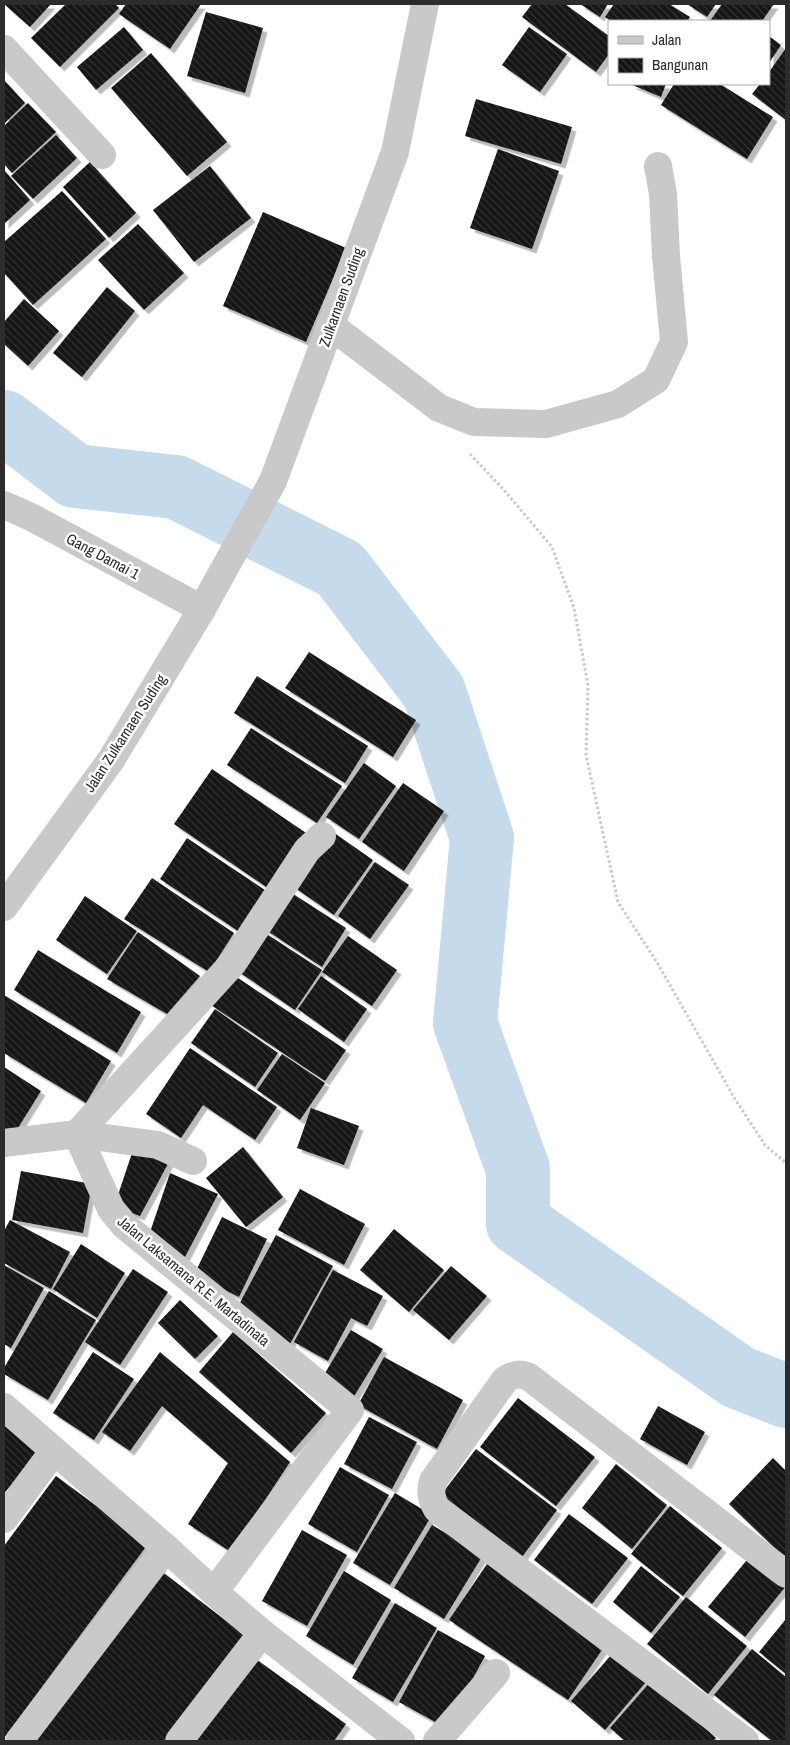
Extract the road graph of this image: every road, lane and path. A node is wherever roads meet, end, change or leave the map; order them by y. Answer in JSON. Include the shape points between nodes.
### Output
{"nodes":[{"id":1,"x":425,"y":4,"type":"edge"},
{"id":2,"x":4,"y":49,"type":"edge"},
{"id":3,"x":102,"y":155,"type":"dead end"},
{"id":4,"x":658,"y":166,"type":"dead end"},
{"id":5,"x":330,"y":325,"type":"junction"},
{"id":6,"x":468,"y":452,"type":"dead end"},
{"id":7,"x":4,"y":505,"type":"edge"},
{"id":8,"x":219,"y":576,"type":"joint"},
{"id":9,"x":202,"y":609,"type":"junction"},
{"id":10,"x":322,"y":836,"type":"dead end"},
{"id":11,"x":4,"y":906,"type":"edge"},
{"id":12,"x":77,"y":1134,"type":"junction"},
{"id":13,"x":4,"y":1143,"type":"edge"},
{"id":14,"x":193,"y":1161,"type":"dead end"},
{"id":15,"x":786,"y":1163,"type":"edge"},
{"id":16,"x":4,"y":1407,"type":"edge"},
{"id":17,"x":54,"y":1451,"type":"junction"},
{"id":18,"x":4,"y":1519,"type":"edge"},
{"id":19,"x":166,"y":1548,"type":"junction"},
{"id":20,"x":786,"y":1574,"type":"edge"},
{"id":21,"x":214,"y":1592,"type":"junction"},
{"id":22,"x":262,"y":1633,"type":"junction"},
{"id":23,"x":496,"y":1673,"type":"dead end"},
{"id":24,"x":370,"y":1732,"type":"edge"},
{"id":25,"x":19,"y":1741,"type":"edge"},
{"id":26,"x":179,"y":1741,"type":"edge"},
{"id":27,"x":401,"y":1741,"type":"edge"},
{"id":28,"x":437,"y":1741,"type":"edge"},
{"id":29,"x":746,"y":1741,"type":"edge"}],
"edges":[{"from":1,"to":5,"type":"street","name":"Zulkarnaen Suding","via":[[395,152]]},
{"from":2,"to":3,"type":"street"},
{"from":4,"to":5,"type":"street","via":[[674,342],[656,380],[618,404],[546,424],[474,422],[439,408]]},
{"from":5,"to":8,"type":"street","name":"Zulkarnaen Suding","via":[[273,481]]},
{"from":6,"to":15,"type":"path","via":[[552,547],[574,608],[588,685],[586,755],[618,902],[765,1145]]},
{"from":7,"to":9,"type":"street","name":"Gang Damai 1","via":[[31,516]]},
{"from":8,"to":9,"type":"street","name":"Jalan Zulkarnaen Suding"},
{"from":9,"to":11,"type":"street","name":"Jalan Zulkarnaen Suding","via":[[111,760]]},
{"from":10,"to":12,"type":"street","via":[[307,850],[233,963]]},
{"from":12,"to":13,"type":"street"},
{"from":12,"to":14,"type":"street","via":[[158,1145]]},
{"from":12,"to":21,"type":"street","name":"Jalan Laksamana R.E. Martadinata","via":[[111,1209],[125,1226],[350,1410]]},
{"from":16,"to":17,"type":"street"},
{"from":17,"to":18,"type":"street"},
{"from":17,"to":19,"type":"street"},
{"from":19,"to":21,"type":"street"},
{"from":19,"to":25,"type":"street"},
{"from":20,"to":29,"type":"street","via":[[522,1374],[514,1374],[505,1380],[434,1481],[431,1491],[437,1509]]},
{"from":21,"to":22,"type":"street"},
{"from":22,"to":24,"type":"street"},
{"from":22,"to":26,"type":"street"},
{"from":23,"to":28,"type":"street"},
{"from":24,"to":27,"type":"street"}]}
